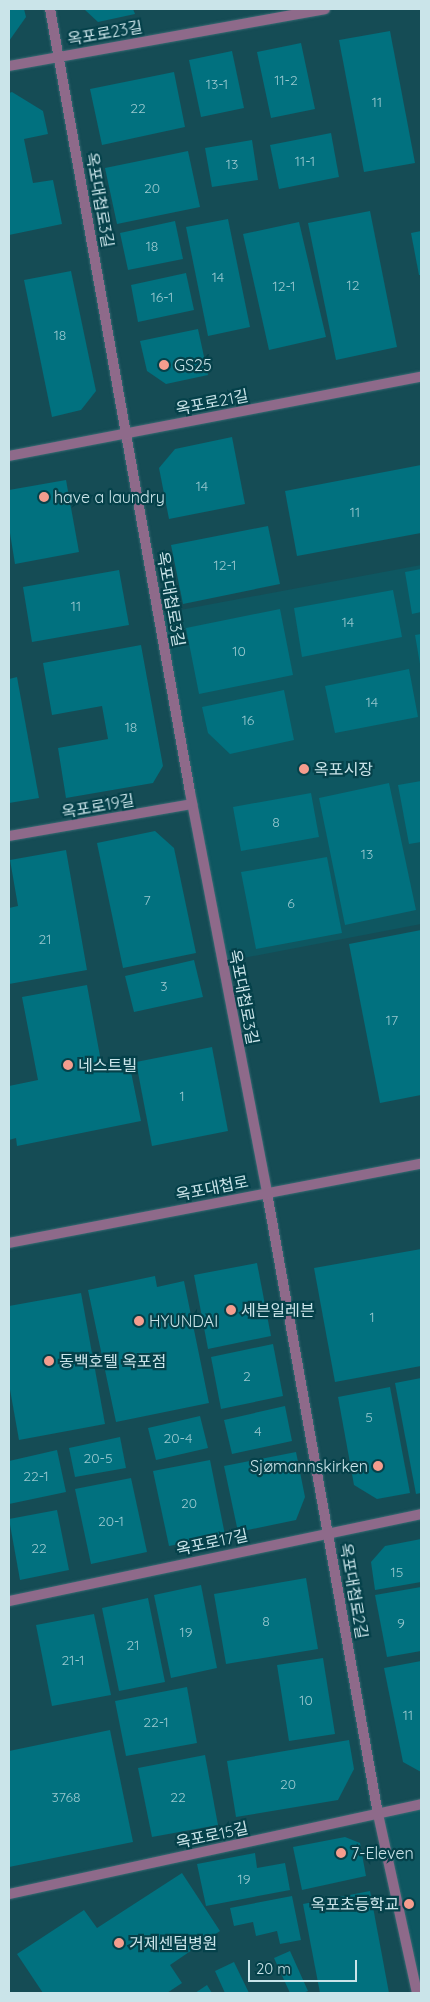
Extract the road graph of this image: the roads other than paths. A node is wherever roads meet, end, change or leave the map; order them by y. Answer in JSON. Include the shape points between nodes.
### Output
{"nodes":[{"id":1,"x":50,"y":9,"type":"edge"},
{"id":2,"x":325,"y":9,"type":"edge"},
{"id":3,"x":59,"y":57,"type":"junction"},
{"id":4,"x":9,"y":66,"type":"edge"},
{"id":5,"x":421,"y":377,"type":"edge"},
{"id":6,"x":127,"y":434,"type":"junction"},
{"id":7,"x":9,"y":456,"type":"edge"},
{"id":8,"x":192,"y":804,"type":"junction"},
{"id":9,"x":9,"y":836,"type":"edge"},
{"id":10,"x":421,"y":1164,"type":"edge"},
{"id":11,"x":267,"y":1193,"type":"junction"},
{"id":12,"x":9,"y":1243,"type":"edge"},
{"id":13,"x":421,"y":1514,"type":"edge"},
{"id":14,"x":328,"y":1532,"type":"junction"},
{"id":15,"x":9,"y":1601,"type":"edge"},
{"id":16,"x":421,"y":1804,"type":"edge"},
{"id":17,"x":378,"y":1814,"type":"junction"},
{"id":18,"x":9,"y":1894,"type":"edge"},
{"id":19,"x":417,"y":1993,"type":"edge"}],
"edges":[{"from":1,"to":3,"type":"street","name":"옥포대첩로3길"},
{"from":2,"to":3,"type":"street","name":"옥포로23길"},
{"from":3,"to":4,"type":"street","name":"옥포로23길"},
{"from":3,"to":6,"type":"street","name":"옥포대첩로3길"},
{"from":5,"to":6,"type":"street","name":"옥포로21길"},
{"from":6,"to":7,"type":"street","name":"옥포로21길"},
{"from":6,"to":8,"type":"street","name":"옥포대첩로3길"},
{"from":8,"to":9,"type":"street","name":"옥포로19길"},
{"from":8,"to":11,"type":"street","name":"옥포대첩로3길"},
{"from":10,"to":11,"type":"street","name":"옥포대첩로"},
{"from":11,"to":12,"type":"street","name":"옥포대첩로"},
{"from":11,"to":14,"type":"street","name":"옥포대첩로2길"},
{"from":13,"to":14,"type":"street","name":"옥포로17길"},
{"from":14,"to":15,"type":"street","name":"옥포로17길"},
{"from":14,"to":17,"type":"street","name":"옥포대첩로2길"},
{"from":16,"to":17,"type":"street","name":"옥포로15길"},
{"from":17,"to":18,"type":"street","name":"옥포로15길"},
{"from":17,"to":19,"type":"street","name":"옥포대첩로2길"}]}
